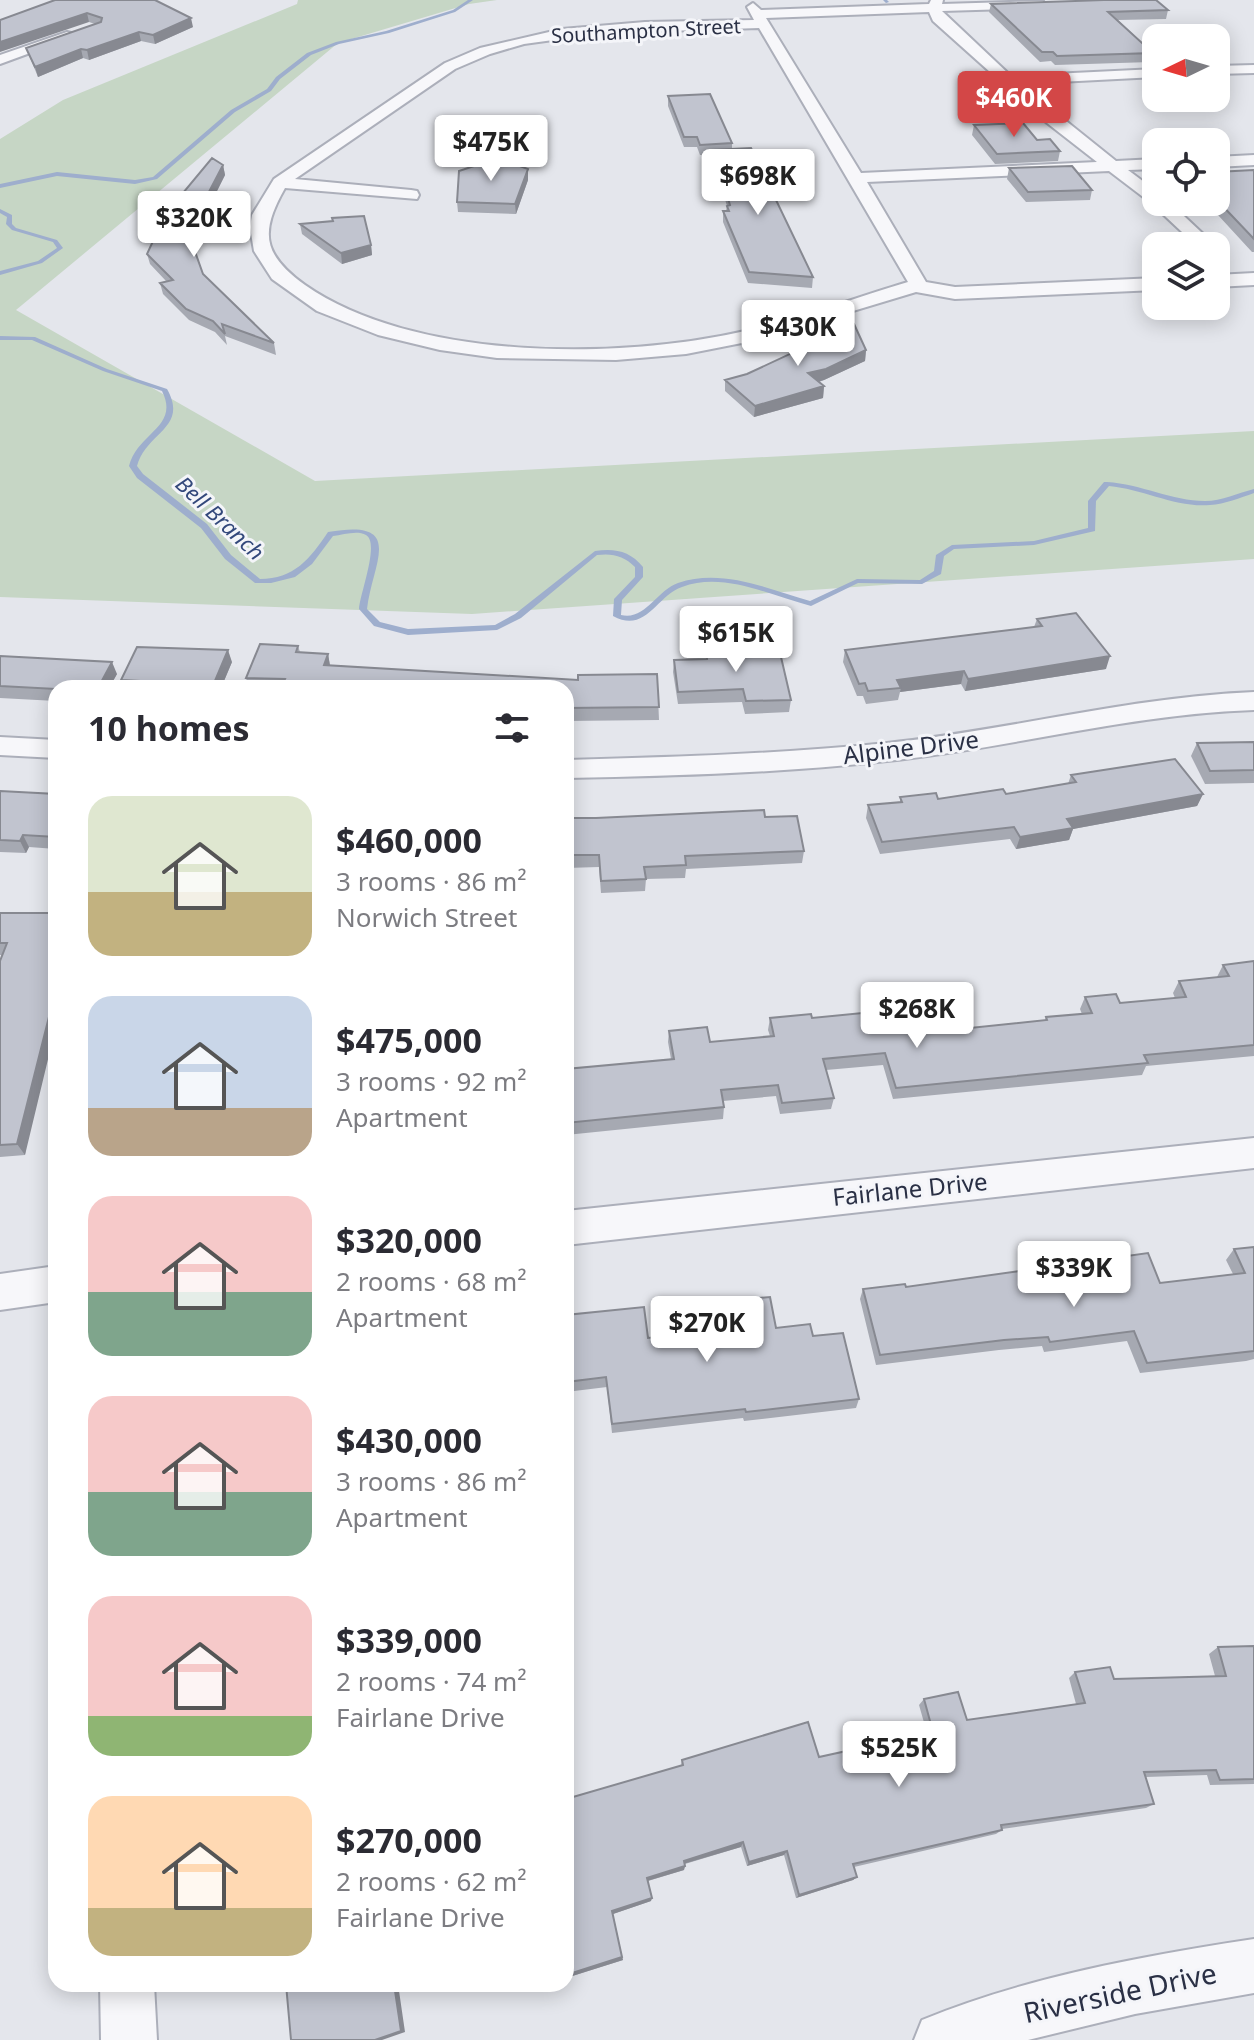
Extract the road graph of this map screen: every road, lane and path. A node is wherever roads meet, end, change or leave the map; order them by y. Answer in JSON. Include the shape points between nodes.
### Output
{"nodes":[{"id":1,"x":1060,"y":3,"type":"edge"},
{"id":2,"x":935,"y":4,"type":"edge"},
{"id":3,"x":757,"y":13,"type":"edge"},
{"id":4,"x":83,"y":32,"type":"edge"},
{"id":5,"x":0,"y":60,"type":"edge"},
{"id":6,"x":1254,"y":69,"type":"edge"},
{"id":7,"x":1230,"y":70,"type":"edge"},
{"id":8,"x":1142,"y":74,"type":"edge"},
{"id":9,"x":1009,"y":80,"type":"junction"},
{"id":10,"x":1254,"y":160,"type":"edge"},
{"id":11,"x":1230,"y":161,"type":"edge"},
{"id":12,"x":1142,"y":165,"type":"edge"},
{"id":13,"x":1116,"y":166,"type":"junction"},
{"id":14,"x":856,"y":178,"type":"junction"},
{"id":15,"x":280,"y":183,"type":"junction"},
{"id":16,"x":1142,"y":187,"type":"edge"},
{"id":17,"x":411,"y":195,"type":"dead end"},
{"id":18,"x":1175,"y":216,"type":"edge"},
{"id":19,"x":1192,"y":232,"type":"edge"},
{"id":20,"x":1230,"y":265,"type":"edge"},
{"id":21,"x":1247,"y":279,"type":"edge"},
{"id":22,"x":1142,"y":285,"type":"edge"},
{"id":23,"x":915,"y":286,"type":"junction"},
{"id":24,"x":1254,"y":701,"type":"edge"},
{"id":25,"x":0,"y":746,"type":"edge"},
{"id":26,"x":48,"y":749,"type":"edge"},
{"id":27,"x":574,"y":769,"type":"edge"},
{"id":28,"x":1254,"y":1153,"type":"edge"},
{"id":29,"x":574,"y":1227,"type":"edge"},
{"id":30,"x":48,"y":1285,"type":"edge"},
{"id":31,"x":0,"y":1292,"type":"edge"},
{"id":32,"x":1254,"y":1966,"type":"edge"},
{"id":33,"x":127,"y":1992,"type":"edge"},
{"id":34,"x":129,"y":2040,"type":"edge"},
{"id":35,"x":942,"y":2040,"type":"edge"}],
"edges":[{"from":1,"to":2,"type":"street","name":"Southampton Street"},
{"from":2,"to":3,"type":"street","name":"Southampton Street"},
{"from":2,"to":9,"type":"street","via":[[938,18]]},
{"from":3,"to":14,"type":"street"},
{"from":3,"to":15,"type":"street","name":"Southampton Street","via":[[575,32],[481,51],[450,66]]},
{"from":4,"to":5,"type":"street"},
{"from":6,"to":7,"type":"street"},
{"from":8,"to":9,"type":"street"},
{"from":9,"to":13,"type":"street","via":[[1052,120]]},
{"from":10,"to":11,"type":"street"},
{"from":12,"to":13,"type":"street"},
{"from":13,"to":14,"type":"street"},
{"from":13,"to":16,"type":"street"},
{"from":14,"to":23,"type":"street","via":[[918,280]]},
{"from":15,"to":17,"type":"street"},
{"from":15,"to":23,"type":"street","name":"Southampton Street","via":[[265,205],[259,227],[263,251],[279,275],[342,316],[440,344],[556,355],[686,348],[750,336]]},
{"from":18,"to":19,"type":"street"},
{"from":20,"to":21,"type":"street"},
{"from":22,"to":23,"type":"street","name":"Southampton Street","via":[[955,293]]},
{"from":24,"to":27,"type":"street","name":"Alpine Drive","via":[[1195,703],[873,753],[707,766]]},
{"from":25,"to":26,"type":"street"},
{"from":28,"to":29,"type":"street","name":"Fairlane Drive"},
{"from":30,"to":31,"type":"street"},
{"from":32,"to":35,"type":"street","name":"Riverside Drive","via":[[1102,1992]]},
{"from":33,"to":34,"type":"street"}]}
